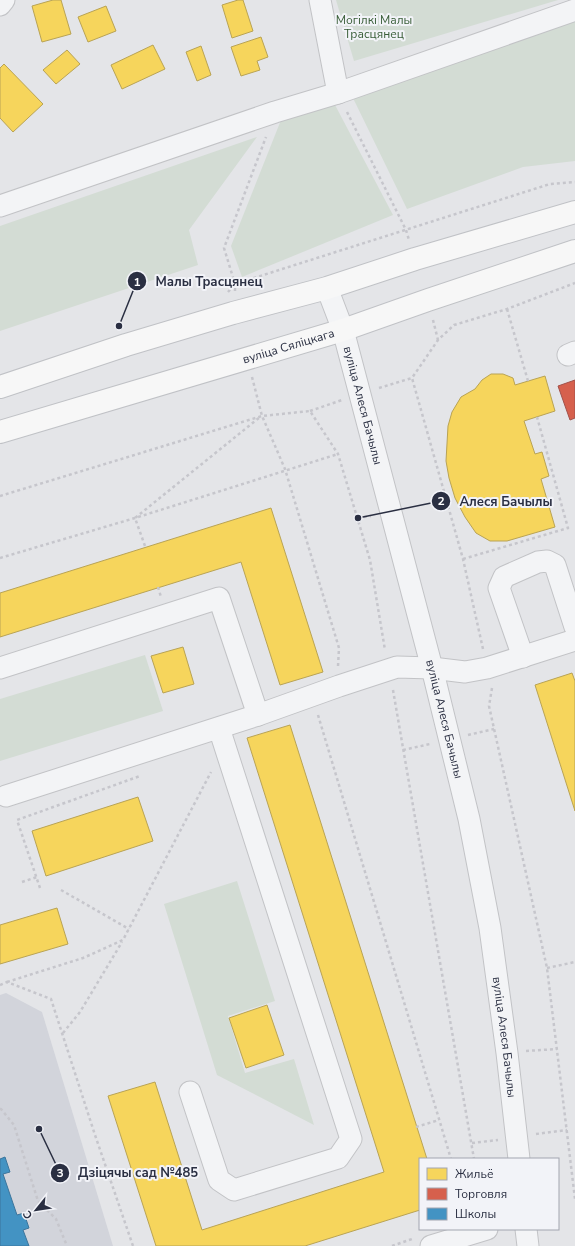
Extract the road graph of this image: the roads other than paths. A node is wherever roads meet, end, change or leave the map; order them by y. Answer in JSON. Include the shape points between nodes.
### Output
{"nodes":[{"id":1,"x":4,"y":0,"type":"edge"},
{"id":2,"x":320,"y":0,"type":"edge"},
{"id":3,"x":0,"y":5,"type":"edge"},
{"id":4,"x":575,"y":10,"type":"edge"},
{"id":5,"x":338,"y":93,"type":"junction"},
{"id":6,"x":0,"y":206,"type":"edge"},
{"id":7,"x":575,"y":212,"type":"edge"},
{"id":8,"x":575,"y":251,"type":"edge"},
{"id":9,"x":327,"y":288,"type":"junction"},
{"id":10,"x":343,"y":330,"type":"junction"},
{"id":11,"x":0,"y":387,"type":"edge"},
{"id":12,"x":0,"y":432,"type":"edge"},
{"id":13,"x":575,"y":627,"type":"edge"},
{"id":14,"x":575,"y":640,"type":"edge"},
{"id":15,"x":523,"y":657,"type":"junction"},
{"id":16,"x":0,"y":668,"type":"edge"},
{"id":17,"x":432,"y":668,"type":"junction"},
{"id":18,"x":258,"y":715,"type":"junction"},
{"id":19,"x":222,"y":737,"type":"junction"},
{"id":20,"x":6,"y":796,"type":"dead end"},
{"id":21,"x":190,"y":1092,"type":"dead end"},
{"id":22,"x":519,"y":1158,"type":"edge"},
{"id":23,"x":484,"y":1230,"type":"edge"},
{"id":24,"x":526,"y":1230,"type":"edge"},
{"id":25,"x":431,"y":1246,"type":"edge"},
{"id":26,"x":528,"y":1246,"type":"edge"}],
"edges":[{"from":1,"to":3,"type":"street"},
{"from":2,"to":5,"type":"street"},
{"from":4,"to":5,"type":"street"},
{"from":5,"to":6,"type":"street"},
{"from":7,"to":9,"type":"main road"},
{"from":8,"to":10,"type":"main road","name":"вуліца Сяліцкага"},
{"from":9,"to":10,"type":"street","name":"вуліца Алеся Бачылы"},
{"from":9,"to":11,"type":"main road","via":[[230,303],[126,345]]},
{"from":10,"to":12,"type":"main road","name":"вуліца Сяліцкага"},
{"from":10,"to":17,"type":"street","name":"вуліца Алеся Бачылы"},
{"from":13,"to":15,"type":"street","via":[[555,565],[547,561],[538,562],[504,577],[499,588]]},
{"from":14,"to":15,"type":"street"},
{"from":15,"to":17,"type":"street","via":[[465,672]]},
{"from":16,"to":18,"type":"street","via":[[219,598]]},
{"from":17,"to":18,"type":"street","via":[[397,666]]},
{"from":17,"to":22,"type":"street","name":"вуліца Алеся Бачылы","via":[[469,819],[490,928]]},
{"from":18,"to":19,"type":"street"},
{"from":19,"to":20,"type":"street"},
{"from":19,"to":21,"type":"street","via":[[350,1139],[338,1158],[234,1190],[219,1180]]},
{"from":23,"to":25,"type":"street"},
{"from":24,"to":26,"type":"street"}]}
